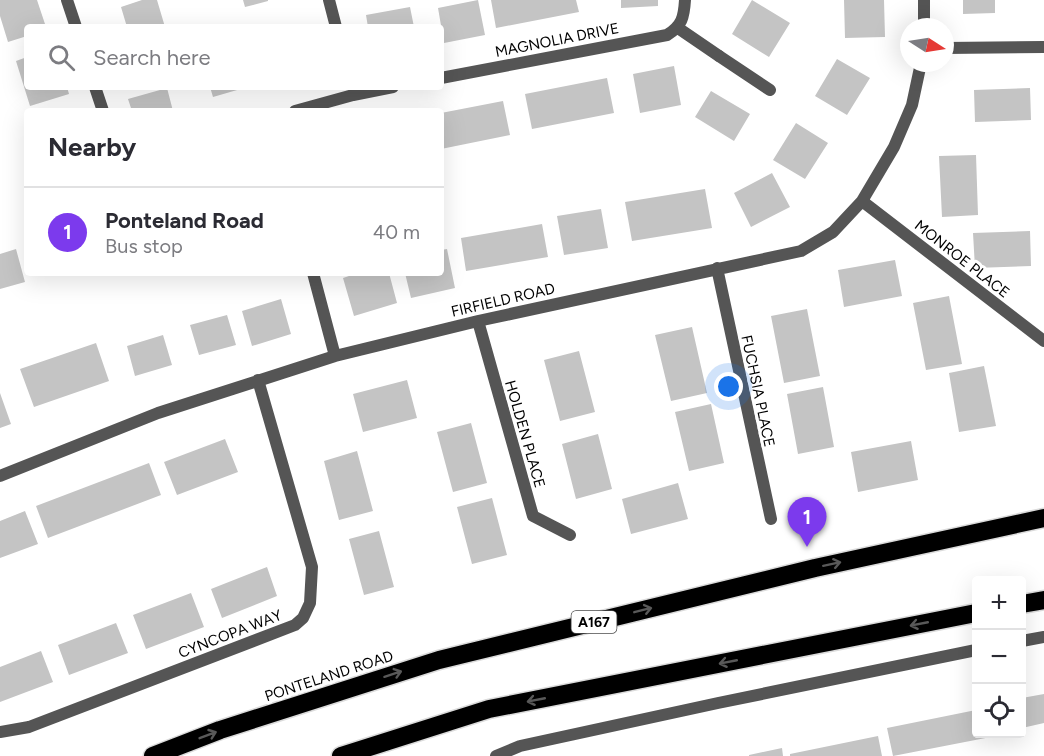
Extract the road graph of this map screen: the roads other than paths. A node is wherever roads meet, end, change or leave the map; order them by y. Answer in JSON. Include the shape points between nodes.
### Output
{"nodes":[{"id":1,"x":67,"y":0,"type":"edge"},
{"id":2,"x":329,"y":0,"type":"edge"},
{"id":3,"x":685,"y":0,"type":"edge"},
{"id":4,"x":924,"y":0,"type":"edge"},
{"id":5,"x":924,"y":18,"type":"edge"},
{"id":6,"x":75,"y":24,"type":"edge"},
{"id":7,"x":335,"y":24,"type":"edge"},
{"id":8,"x":678,"y":28,"type":"junction"},
{"id":9,"x":1044,"y":47,"type":"edge"},
{"id":10,"x":954,"y":48,"type":"edge"},
{"id":11,"x":919,"y":72,"type":"edge"},
{"id":12,"x":444,"y":77,"type":"edge"},
{"id":13,"x":96,"y":90,"type":"edge"},
{"id":14,"x":770,"y":90,"type":"dead end"},
{"id":15,"x":352,"y":91,"type":"edge"},
{"id":16,"x":102,"y":108,"type":"edge"},
{"id":17,"x":304,"y":108,"type":"edge"},
{"id":18,"x":862,"y":201,"type":"junction"},
{"id":19,"x":717,"y":268,"type":"junction"},
{"id":20,"x":314,"y":276,"type":"edge"},
{"id":21,"x":478,"y":321,"type":"junction"},
{"id":22,"x":1044,"y":341,"type":"edge"},
{"id":23,"x":335,"y":356,"type":"junction"},
{"id":24,"x":258,"y":380,"type":"junction"},
{"id":25,"x":0,"y":476,"type":"edge"},
{"id":26,"x":1044,"y":518,"type":"edge"},
{"id":27,"x":771,"y":519,"type":"dead end"},
{"id":28,"x":570,"y":535,"type":"dead end"},
{"id":29,"x":1044,"y":600,"type":"edge"},
{"id":30,"x":1026,"y":603,"type":"edge"},
{"id":31,"x":972,"y":614,"type":"edge"},
{"id":32,"x":1044,"y":637,"type":"edge"},
{"id":33,"x":1026,"y":640,"type":"edge"},
{"id":34,"x":972,"y":651,"type":"edge"},
{"id":35,"x":0,"y":732,"type":"edge"},
{"id":36,"x":153,"y":756,"type":"edge"},
{"id":37,"x":341,"y":756,"type":"edge"},
{"id":38,"x":496,"y":756,"type":"edge"}],
"edges":[{"from":1,"to":6,"type":"street"},
{"from":2,"to":7,"type":"street"},
{"from":3,"to":8,"type":"street"},
{"from":4,"to":5,"type":"street"},
{"from":8,"to":12,"type":"street","name":"MAGNOLIA DRIVE","via":[[667,35]]},
{"from":8,"to":14,"type":"street"},
{"from":9,"to":10,"type":"street"},
{"from":11,"to":18,"type":"street","name":"FIRFIELD ROAD","via":[[912,105],[894,147]]},
{"from":13,"to":16,"type":"street"},
{"from":15,"to":17,"type":"street"},
{"from":18,"to":19,"type":"street","name":"FIRFIELD ROAD","via":[[833,232],[801,251]]},
{"from":18,"to":22,"type":"street","name":"MONROE PLACE"},
{"from":19,"to":21,"type":"street","name":"FIRFIELD ROAD"},
{"from":19,"to":27,"type":"street","name":"FUCHSIA PLACE"},
{"from":20,"to":23,"type":"street"},
{"from":21,"to":23,"type":"street","name":"FIRFIELD ROAD"},
{"from":21,"to":28,"type":"street","name":"HOLDEN PLACE","via":[[533,516]]},
{"from":23,"to":24,"type":"street","name":"FIRFIELD ROAD"},
{"from":24,"to":25,"type":"street","name":"FIRFIELD ROAD","via":[[158,413]]},
{"from":24,"to":35,"type":"street","name":"CYNCOPA WAY","via":[[312,567],[310,603],[303,618],[295,625],[51,719]]},
{"from":36,"to":26,"type":"highway","name":"PONTELAND ROAD","number":"A167","one_way":true,"via":[[220,730],[439,660],[815,568]]},
{"from":29,"to":30,"type":"highway"},
{"from":31,"to":37,"type":"highway","one_way":true,"via":[[489,709]]},
{"from":32,"to":33,"type":"street"},
{"from":34,"to":38,"type":"street","via":[[520,746]]}]}
